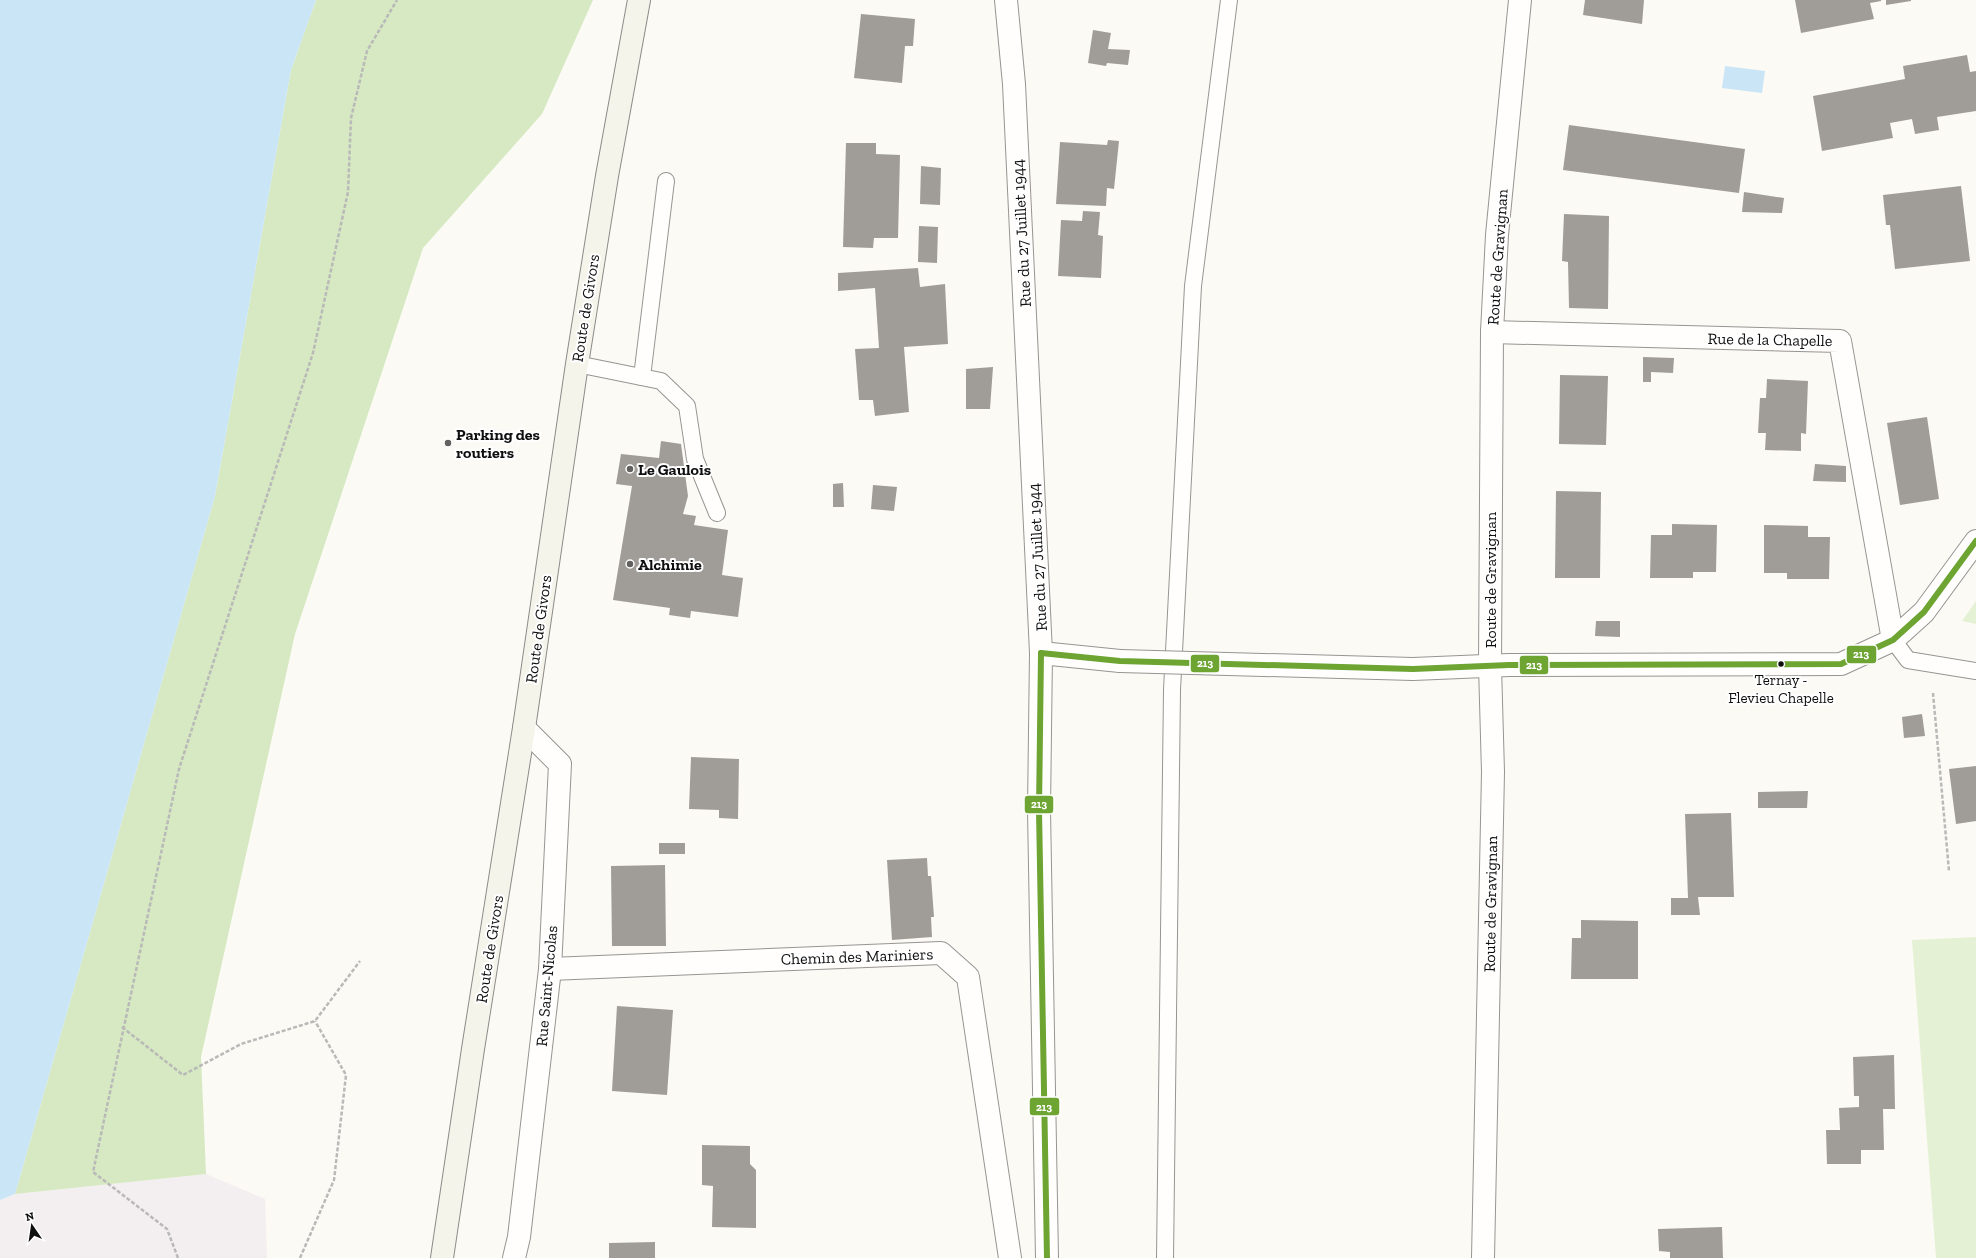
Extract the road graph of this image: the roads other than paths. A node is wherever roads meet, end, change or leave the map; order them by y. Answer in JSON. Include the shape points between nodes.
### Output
{"nodes":[{"id":1,"x":639,"y":0,"type":"edge"},
{"id":2,"x":1006,"y":0,"type":"edge"},
{"id":3,"x":1229,"y":0,"type":"edge"},
{"id":4,"x":1520,"y":0,"type":"edge"},
{"id":5,"x":666,"y":181,"type":"dead end"},
{"id":6,"x":1492,"y":332,"type":"junction"},
{"id":7,"x":576,"y":364,"type":"junction"},
{"id":8,"x":642,"y":377,"type":"junction"},
{"id":9,"x":717,"y":513,"type":"dead end"},
{"id":10,"x":1976,"y":541,"type":"edge"},
{"id":11,"x":1893,"y":640,"type":"junction"},
{"id":12,"x":1041,"y":653,"type":"junction"},
{"id":13,"x":1490,"y":666,"type":"junction"},
{"id":14,"x":1976,"y":671,"type":"edge"},
{"id":15,"x":524,"y":728,"type":"junction"},
{"id":16,"x":550,"y":969,"type":"junction"},
{"id":17,"x":442,"y":1258,"type":"edge"},
{"id":18,"x":514,"y":1258,"type":"edge"},
{"id":19,"x":1010,"y":1258,"type":"edge"},
{"id":20,"x":1047,"y":1258,"type":"edge"},
{"id":21,"x":1165,"y":1258,"type":"edge"},
{"id":22,"x":1483,"y":1258,"type":"edge"}],
"edges":[{"from":1,"to":7,"type":"main road","name":"Route de Givors"},
{"from":2,"to":12,"type":"street","name":"Rue du 27 Juillet 1944","via":[[1014,84]]},
{"from":3,"to":21,"type":"lane","via":[[1194,286],[1172,690]]},
{"from":4,"to":6,"type":"street","name":"Route de Gravignan","via":[[1497,234]]},
{"from":5,"to":8,"type":"lane"},
{"from":6,"to":11,"type":"street","name":"Rue de la Chapelle","via":[[1840,341]]},
{"from":6,"to":13,"type":"street","name":"Route de Gravignan"},
{"from":7,"to":8,"type":"lane"},
{"from":7,"to":15,"type":"main road","name":"Route de Givors"},
{"from":8,"to":9,"type":"lane","via":[[661,381],[687,406],[695,459]]},
{"from":10,"to":11,"type":"street","via":[[1924,612]]},
{"from":11,"to":13,"type":"street","via":[[1841,664]]},
{"from":11,"to":14,"type":"lane","via":[[1908,660]]},
{"from":12,"to":13,"type":"street","bridge":true,"via":[[1120,661],[1413,668]]},
{"from":12,"to":20,"type":"street","name":"Rue du 27 Juillet 1944","via":[[1039,810]]},
{"from":13,"to":22,"type":"street","name":"Route de Gravignan","via":[[1493,772]]},
{"from":15,"to":16,"type":"street","name":"Rue Saint-Nicolas","via":[[560,764]]},
{"from":15,"to":17,"type":"main road","name":"Route de Givors"},
{"from":16,"to":18,"type":"street","name":"Rue Saint-Nicolas","via":[[519,1237]]},
{"from":16,"to":19,"type":"street","name":"Chemin des Mariniers","via":[[941,953],[968,977]]}]}
